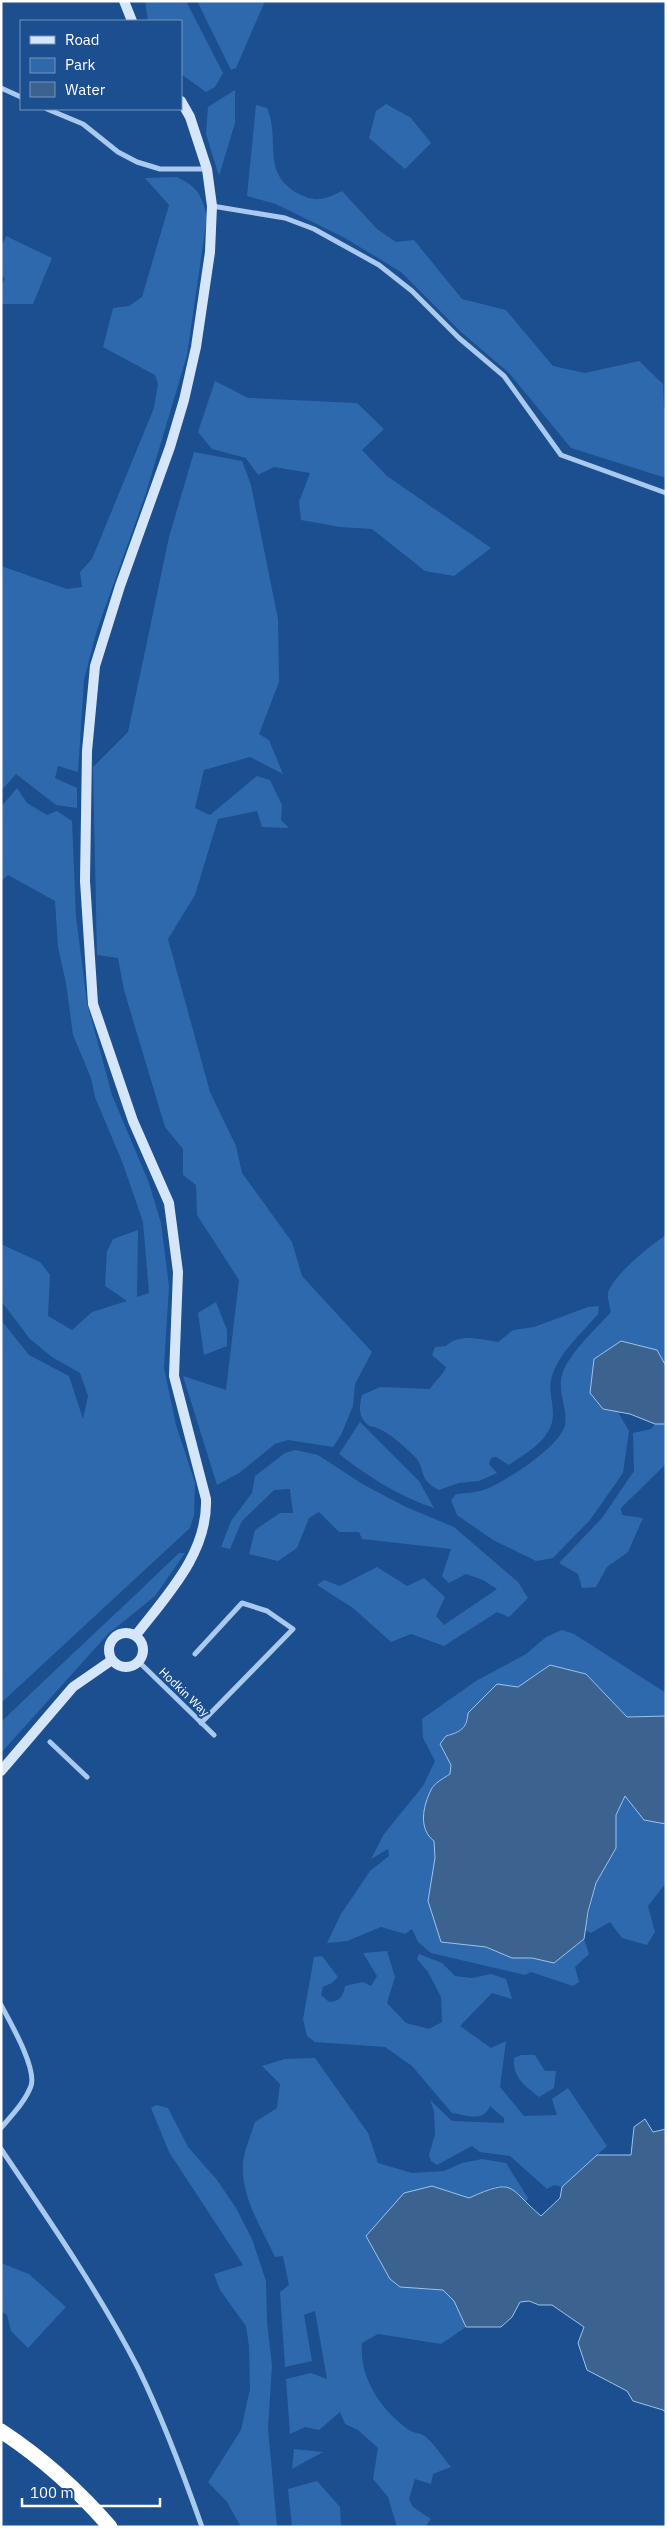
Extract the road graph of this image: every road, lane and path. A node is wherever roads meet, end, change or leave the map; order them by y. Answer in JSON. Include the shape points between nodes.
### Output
{"nodes":[{"id":1,"x":124,"y":1,"type":"edge"},
{"id":2,"x":132,"y":20,"type":"edge"},
{"id":3,"x":1,"y":88,"type":"edge"},
{"id":4,"x":20,"y":97,"type":"edge"},
{"id":5,"x":182,"y":104,"type":"edge"},
{"id":6,"x":49,"y":110,"type":"edge"},
{"id":7,"x":207,"y":169,"type":"junction"},
{"id":8,"x":212,"y":206,"type":"junction"},
{"id":9,"x":666,"y":492,"type":"edge"},
{"id":10,"x":136,"y":1635,"type":"junction"},
{"id":11,"x":194,"y":1654,"type":"dead end"},
{"id":12,"x":112,"y":1660,"type":"junction"},
{"id":13,"x":139,"y":1662,"type":"junction"},
{"id":14,"x":201,"y":1723,"type":"junction"},
{"id":15,"x":214,"y":1735,"type":"dead end"},
{"id":16,"x":50,"y":1742,"type":"dead end"},
{"id":17,"x":1,"y":1771,"type":"edge"},
{"id":18,"x":88,"y":1776,"type":"dead end"},
{"id":19,"x":1,"y":2005,"type":"edge"},
{"id":20,"x":1,"y":2128,"type":"edge"},
{"id":21,"x":1,"y":2149,"type":"edge"},
{"id":22,"x":1,"y":2431,"type":"edge"},
{"id":23,"x":110,"y":2527,"type":"edge"},
{"id":24,"x":202,"y":2527,"type":"edge"}],
"edges":[{"from":1,"to":2,"type":"street"},
{"from":3,"to":4,"type":"street"},
{"from":5,"to":7,"type":"street","via":[[190,117]]},
{"from":6,"to":7,"type":"street","via":[[83,124],[118,152],[137,162],[160,169]]},
{"from":7,"to":8,"type":"street"},
{"from":8,"to":9,"type":"street","via":[[285,218],[314,229],[379,265],[504,376],[561,455]]},
{"from":8,"to":10,"type":"street","via":[[203,304],[186,391],[95,666],[87,750],[85,881],[93,1004],[132,1121],[169,1203],[178,1272],[174,1376],[206,1499],[199,1545],[179,1579]]},
{"from":10,"to":12,"type":"street","via":[[120,1634],[112,1640],[109,1650]]},
{"from":10,"to":13,"type":"street","via":[[144,1648]]},
{"from":11,"to":14,"type":"street","via":[[242,1603],[267,1611],[293,1629]]},
{"from":12,"to":13,"type":"street","via":[[125,1668]]},
{"from":12,"to":17,"type":"street","via":[[73,1688]]},
{"from":13,"to":14,"type":"street","name":"Hodkin Way"},
{"from":14,"to":15,"type":"street","name":"Hodkin Way"},
{"from":16,"to":18,"type":"street"},
{"from":19,"to":20,"type":"street","via":[[28,2063],[31,2085]]},
{"from":21,"to":24,"type":"street","via":[[92,2288],[138,2368]]},
{"from":22,"to":23,"type":"highway","via":[[54,2470]]}]}
